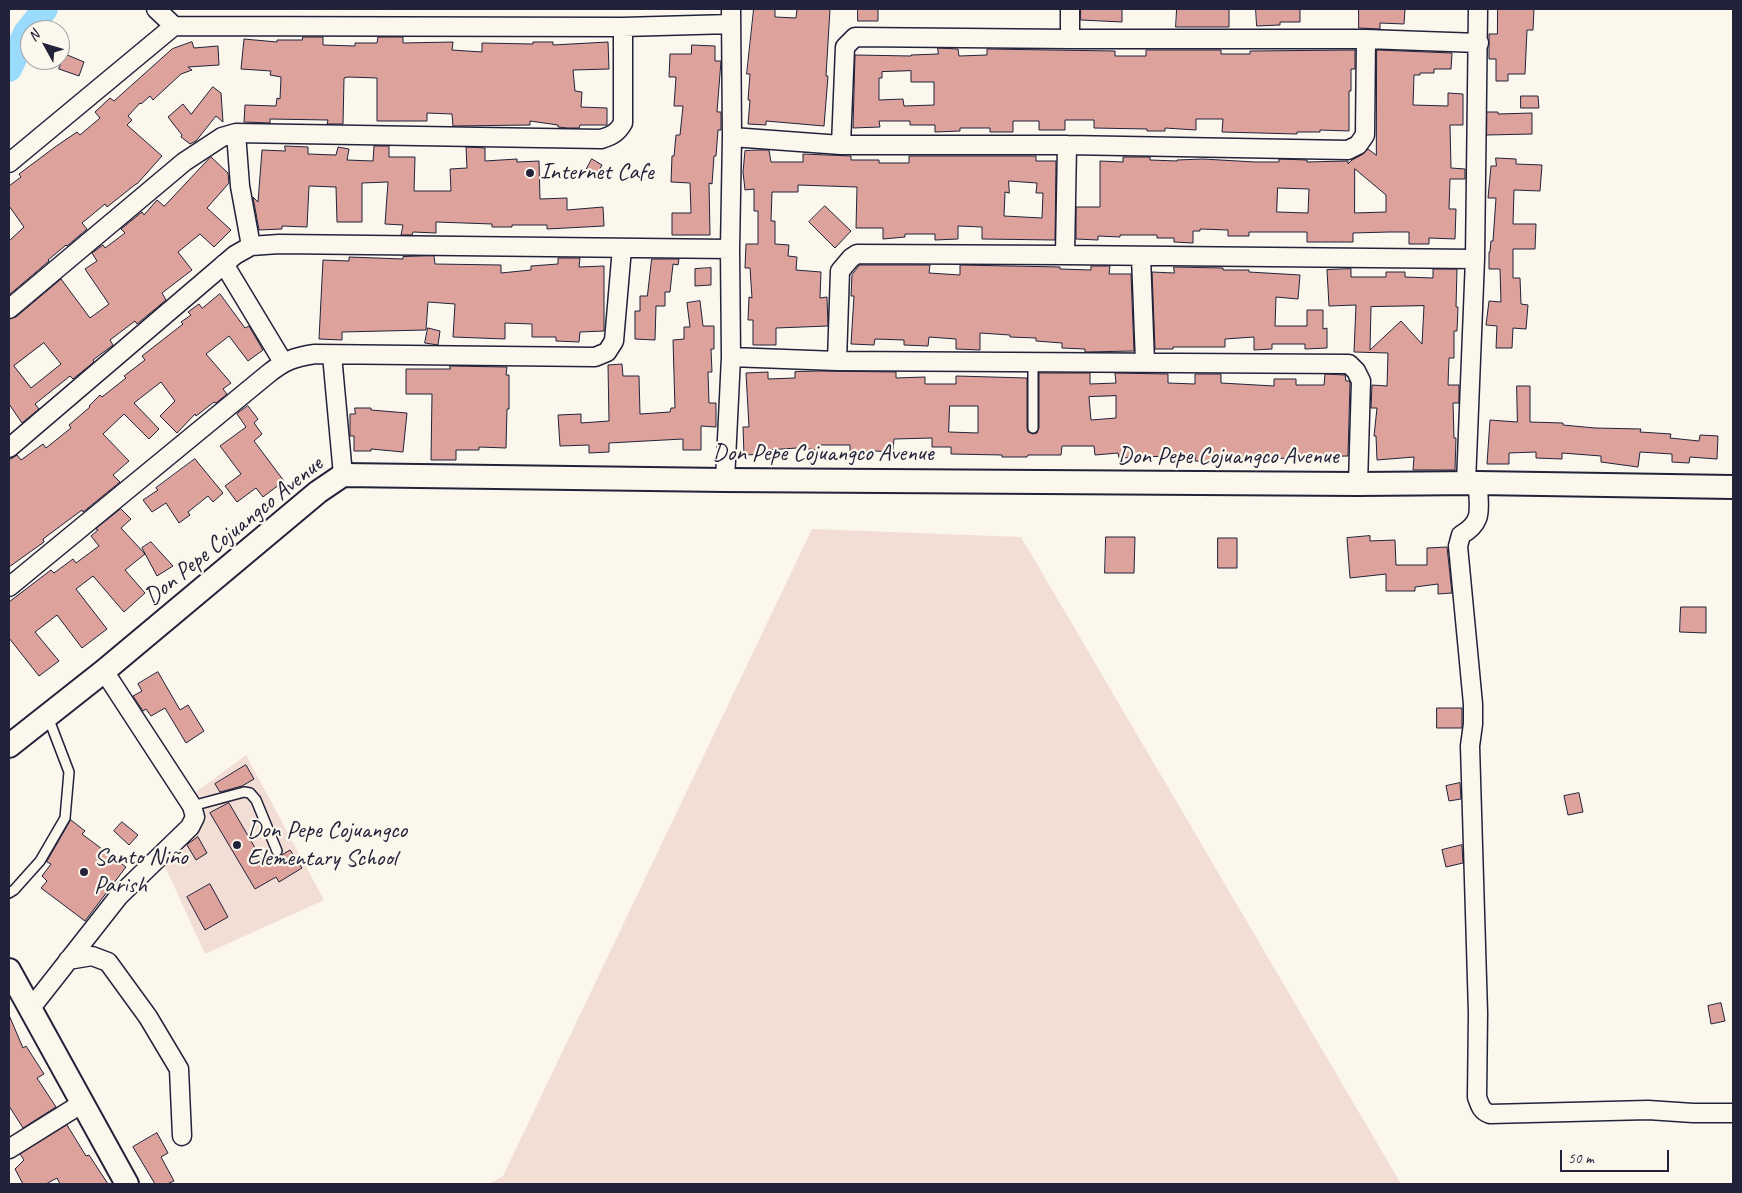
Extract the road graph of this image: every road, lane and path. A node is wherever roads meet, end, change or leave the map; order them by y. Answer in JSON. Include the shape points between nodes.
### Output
{"nodes":[{"id":1,"x":156,"y":9,"type":"edge"},
{"id":2,"x":1070,"y":9,"type":"edge"},
{"id":3,"x":1478,"y":9,"type":"edge"},
{"id":4,"x":731,"y":16,"type":"edge"},
{"id":5,"x":174,"y":26,"type":"junction"},
{"id":6,"x":623,"y":27,"type":"junction"},
{"id":7,"x":1070,"y":39,"type":"junction"},
{"id":8,"x":1366,"y":39,"type":"junction"},
{"id":9,"x":1479,"y":44,"type":"junction"},
{"id":10,"x":236,"y":133,"type":"junction"},
{"id":11,"x":732,"y":137,"type":"junction"},
{"id":12,"x":841,"y":145,"type":"junction"},
{"id":13,"x":1068,"y":145,"type":"junction"},
{"id":14,"x":9,"y":163,"type":"edge"},
{"id":15,"x":251,"y":246,"type":"junction"},
{"id":16,"x":622,"y":248,"type":"junction"},
{"id":17,"x":730,"y":249,"type":"junction"},
{"id":18,"x":1065,"y":255,"type":"junction"},
{"id":19,"x":1141,"y":256,"type":"junction"},
{"id":20,"x":1475,"y":259,"type":"junction"},
{"id":21,"x":224,"y":264,"type":"junction"},
{"id":22,"x":9,"y":309,"type":"edge"},
{"id":23,"x":332,"y":355,"type":"junction"},
{"id":24,"x":731,"y":357,"type":"junction"},
{"id":25,"x":837,"y":361,"type":"junction"},
{"id":26,"x":283,"y":362,"type":"junction"},
{"id":27,"x":1032,"y":362,"type":"junction"},
{"id":28,"x":1145,"y":362,"type":"junction"},
{"id":29,"x":1033,"y":428,"type":"dead end"},
{"id":30,"x":9,"y":448,"type":"edge"},
{"id":31,"x":343,"y":475,"type":"junction"},
{"id":32,"x":725,"y":480,"type":"junction"},
{"id":33,"x":1472,"y":483,"type":"junction"},
{"id":34,"x":1358,"y":484,"type":"junction"},
{"id":35,"x":1733,"y":487,"type":"edge"},
{"id":36,"x":9,"y":587,"type":"edge"},
{"id":37,"x":104,"y":671,"type":"junction"},
{"id":38,"x":48,"y":716,"type":"junction"},
{"id":39,"x":9,"y":746,"type":"edge"},
{"id":40,"x":192,"y":806,"type":"junction"},
{"id":41,"x":276,"y":852,"type":"dead end"},
{"id":42,"x":9,"y":893,"type":"edge"},
{"id":43,"x":68,"y":960,"type":"junction"},
{"id":44,"x":9,"y":970,"type":"edge"},
{"id":45,"x":31,"y":1008,"type":"junction"},
{"id":46,"x":82,"y":1104,"type":"junction"},
{"id":47,"x":1733,"y":1112,"type":"edge"},
{"id":48,"x":182,"y":1136,"type":"dead end"},
{"id":49,"x":9,"y":1148,"type":"edge"},
{"id":50,"x":127,"y":1184,"type":"edge"}],
"edges":[{"from":1,"to":5,"type":"street"},
{"from":2,"to":7,"type":"street"},
{"from":3,"to":9,"type":"street"},
{"from":4,"to":6,"type":"street"},
{"from":4,"to":11,"type":"street"},
{"from":5,"to":6,"type":"street"},
{"from":5,"to":14,"type":"street"},
{"from":6,"to":10,"type":"street","via":[[623,123],[610,137]]},
{"from":7,"to":8,"type":"street"},
{"from":7,"to":12,"type":"street","via":[[855,37],[845,46]]},
{"from":8,"to":9,"type":"street"},
{"from":8,"to":13,"type":"street","via":[[1365,135],[1358,145],[1348,150]]},
{"from":9,"to":20,"type":"street"},
{"from":10,"to":15,"type":"street","via":[[240,186]]},
{"from":10,"to":22,"type":"street","via":[[222,137],[184,162]]},
{"from":11,"to":12,"type":"street"},
{"from":11,"to":17,"type":"street"},
{"from":12,"to":13,"type":"street"},
{"from":13,"to":18,"type":"street"},
{"from":15,"to":16,"type":"street"},
{"from":15,"to":21,"type":"street"},
{"from":16,"to":17,"type":"street"},
{"from":16,"to":23,"type":"street","via":[[614,341],[607,352],[595,357]]},
{"from":17,"to":24,"type":"street"},
{"from":18,"to":19,"type":"street"},
{"from":18,"to":25,"type":"street","via":[[857,254],[840,271]]},
{"from":19,"to":20,"type":"street"},
{"from":19,"to":28,"type":"street"},
{"from":20,"to":33,"type":"street"},
{"from":21,"to":26,"type":"street"},
{"from":21,"to":30,"type":"street"},
{"from":23,"to":26,"type":"street","via":[[298,356]]},
{"from":23,"to":31,"type":"street"},
{"from":24,"to":25,"type":"street"},
{"from":24,"to":32,"type":"street"},
{"from":25,"to":27,"type":"street"},
{"from":26,"to":36,"type":"street"},
{"from":27,"to":28,"type":"street"},
{"from":27,"to":29,"type":"lane"},
{"from":28,"to":34,"type":"street","via":[[1349,364],[1362,381]]},
{"from":31,"to":32,"type":"street","name":"Don Pepe Cojuangco Avenue"},
{"from":31,"to":37,"type":"street","name":"Don Pepe Cojuangco Avenue","via":[[318,492]]},
{"from":32,"to":34,"type":"street","name":"Don Pepe Cojuangco Avenue"},
{"from":33,"to":34,"type":"street","name":"Don Pepe Cojuangco Avenue"},
{"from":33,"to":35,"type":"street","name":"Don Pepe Cojuangco Avenue"},
{"from":33,"to":47,"type":"street","via":[[1478,519],[1461,535],[1458,546],[1473,704],[1470,746],[1480,1106],[1490,1114],[1648,1110]]},
{"from":37,"to":38,"type":"street","name":"Don Pepe Cojuangco Avenue"},
{"from":37,"to":40,"type":"street"},
{"from":38,"to":39,"type":"street","name":"Don Pepe Cojuangco Avenue"},
{"from":38,"to":42,"type":"lane","via":[[69,772],[65,818],[40,861]]},
{"from":40,"to":41,"type":"lane","via":[[250,793],[256,800]]},
{"from":40,"to":43,"type":"street","via":[[195,817],[190,827],[119,896]]},
{"from":43,"to":45,"type":"street"},
{"from":43,"to":48,"type":"street","via":[[92,956],[108,962],[148,1017],[179,1069]]},
{"from":44,"to":45,"type":"street"},
{"from":45,"to":46,"type":"street"},
{"from":46,"to":49,"type":"street"},
{"from":46,"to":50,"type":"street"}]}
